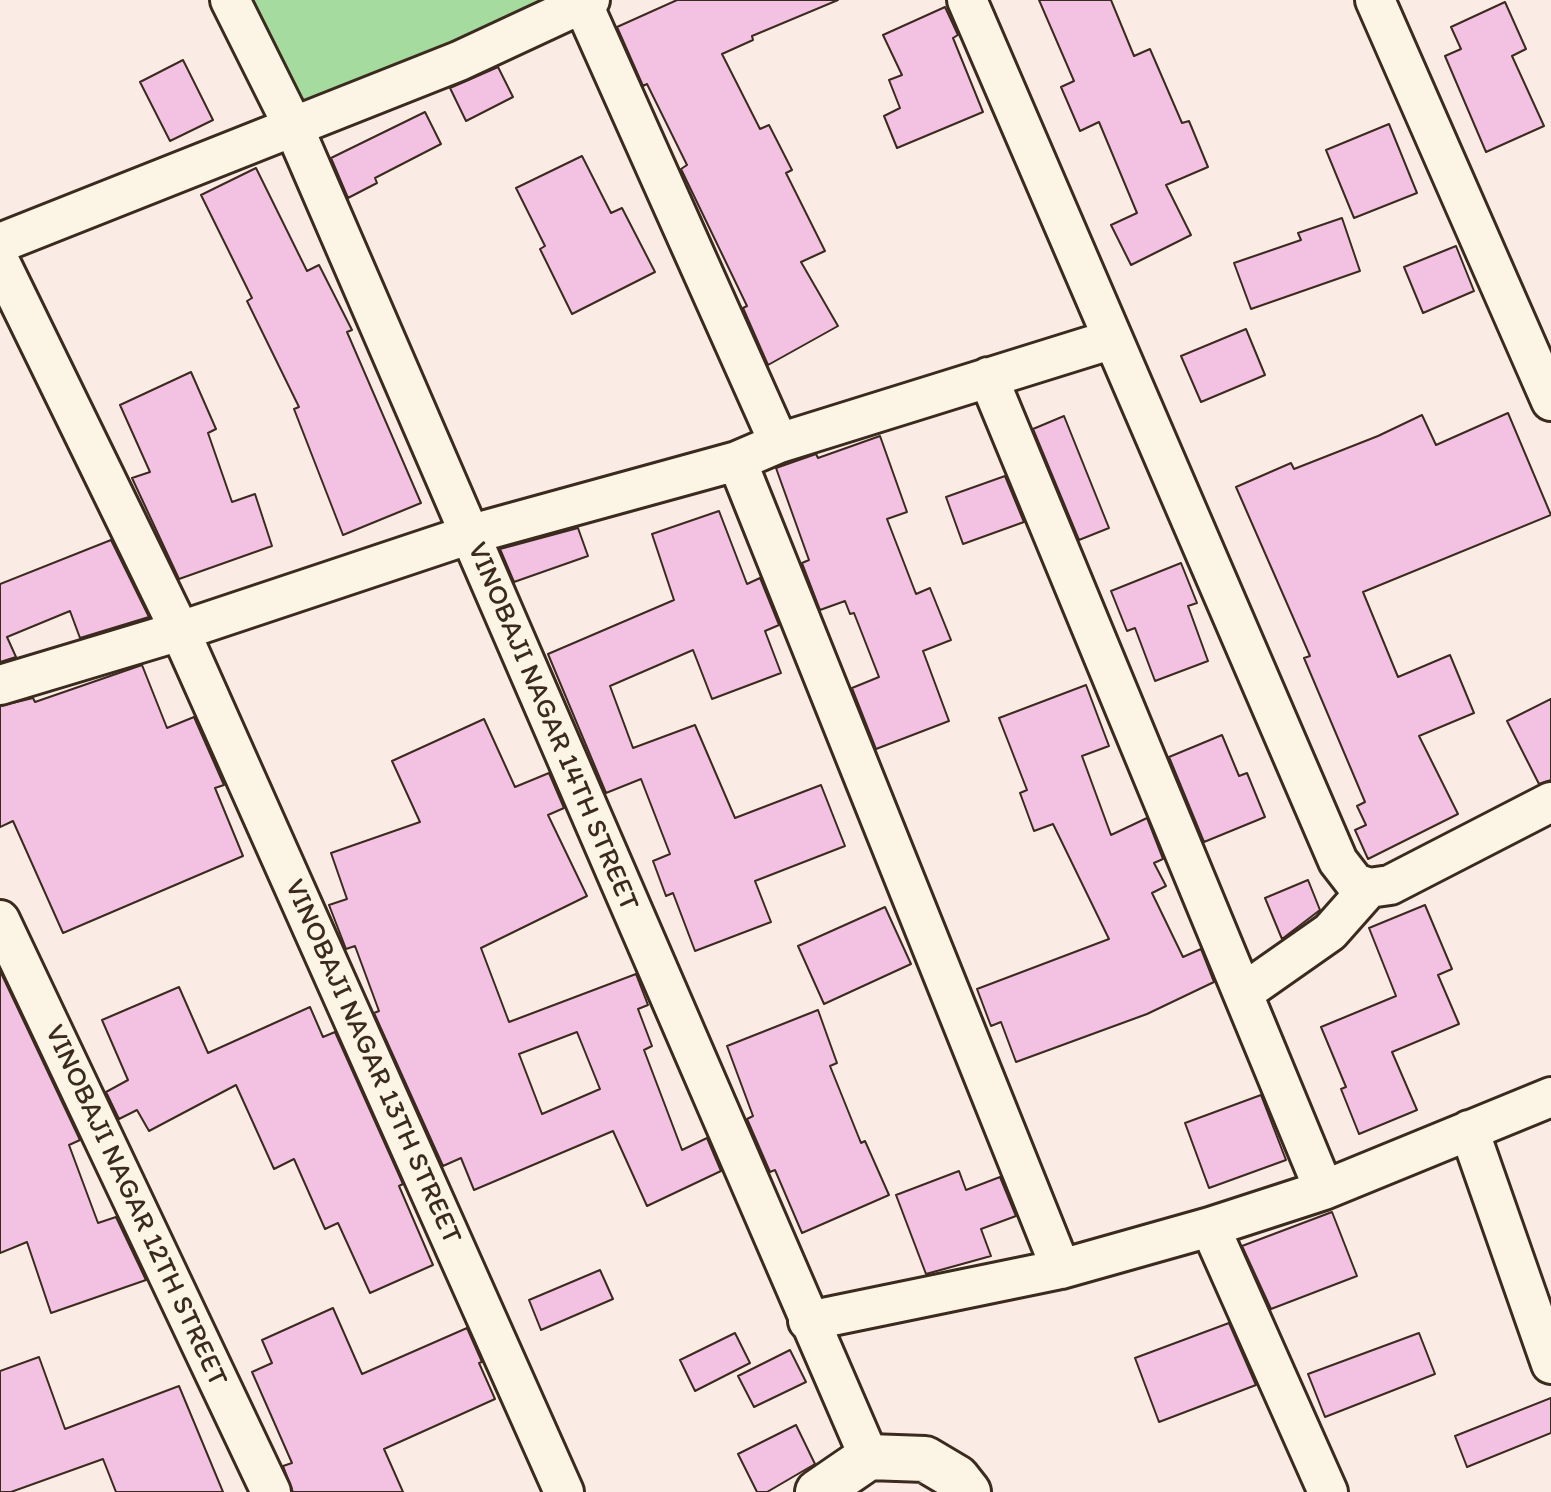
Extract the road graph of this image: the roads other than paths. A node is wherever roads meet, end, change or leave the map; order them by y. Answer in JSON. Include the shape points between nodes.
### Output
{"nodes":[{"id":1,"x":230,"y":0,"type":"edge"},
{"id":2,"x":967,"y":0,"type":"edge"},
{"id":3,"x":1375,"y":0,"type":"edge"},
{"id":4,"x":585,"y":1,"type":"edge"},
{"id":5,"x":294,"y":128,"type":"junction"},
{"id":6,"x":0,"y":243,"type":"edge"},
{"id":7,"x":0,"y":262,"type":"edge"},
{"id":8,"x":1113,"y":339,"type":"junction"},
{"id":9,"x":988,"y":377,"type":"junction"},
{"id":10,"x":1551,"y":401,"type":"edge"},
{"id":11,"x":779,"y":443,"type":"junction"},
{"id":12,"x":737,"y":461,"type":"junction"},
{"id":13,"x":468,"y":535,"type":"junction"},
{"id":14,"x":180,"y":631,"type":"junction"},
{"id":15,"x":0,"y":685,"type":"edge"},
{"id":16,"x":1551,"y":802,"type":"edge"},
{"id":17,"x":1369,"y":888,"type":"junction"},
{"id":18,"x":0,"y":920,"type":"edge"},
{"id":19,"x":1243,"y":993,"type":"junction"},
{"id":20,"x":1551,"y":1097,"type":"edge"},
{"id":21,"x":1469,"y":1130,"type":"junction"},
{"id":22,"x":1324,"y":1190,"type":"junction"},
{"id":23,"x":1210,"y":1227,"type":"junction"},
{"id":24,"x":1061,"y":1269,"type":"junction"},
{"id":25,"x":808,"y":1321,"type":"junction"},
{"id":26,"x":1551,"y":1364,"type":"edge"},
{"id":27,"x":869,"y":1457,"type":"junction"},
{"id":28,"x":271,"y":1492,"type":"edge"},
{"id":29,"x":564,"y":1492,"type":"edge"},
{"id":30,"x":818,"y":1492,"type":"edge"},
{"id":31,"x":968,"y":1492,"type":"edge"},
{"id":32,"x":1328,"y":1492,"type":"edge"}],
"edges":[{"from":1,"to":5,"type":"street","name":"VINOBAJI NAGAR 14TH STREET"},
{"from":2,"to":8,"type":"street"},
{"from":3,"to":10,"type":"street"},
{"from":4,"to":5,"type":"street","via":[[459,61]]},
{"from":4,"to":11,"type":"street"},
{"from":5,"to":6,"type":"street"},
{"from":5,"to":13,"type":"street","name":"VINOBAJI NAGAR 14TH STREET"},
{"from":7,"to":14,"type":"street","name":"VINOBAJI NAGAR 13TH STREET"},
{"from":8,"to":9,"type":"street"},
{"from":8,"to":17,"type":"street","via":[[1338,861],[1355,883]]},
{"from":9,"to":11,"type":"street"},
{"from":9,"to":19,"type":"street"},
{"from":11,"to":12,"type":"street"},
{"from":12,"to":13,"type":"street"},
{"from":12,"to":24,"type":"street"},
{"from":13,"to":14,"type":"street"},
{"from":13,"to":25,"type":"street","name":"VINOBAJI NAGAR 14TH STREET"},
{"from":14,"to":15,"type":"street"},
{"from":14,"to":29,"type":"street","name":"VINOBAJI NAGAR 13TH STREET"},
{"from":16,"to":17,"type":"street","via":[[1390,885]]},
{"from":17,"to":19,"type":"street","via":[[1330,932]]},
{"from":18,"to":28,"type":"street","name":"VINOBAJI NAGAR 12TH STREET"},
{"from":19,"to":22,"type":"street"},
{"from":20,"to":21,"type":"street"},
{"from":21,"to":22,"type":"street"},
{"from":21,"to":26,"type":"street"},
{"from":22,"to":23,"type":"street"},
{"from":23,"to":24,"type":"street"},
{"from":23,"to":32,"type":"street"},
{"from":24,"to":25,"type":"street"},
{"from":25,"to":27,"type":"street","name":"VINOBAJI NAGAR 14TH STREET"},
{"from":27,"to":30,"type":"street"},
{"from":27,"to":31,"type":"street","via":[[925,1459],[957,1478]]}]}
